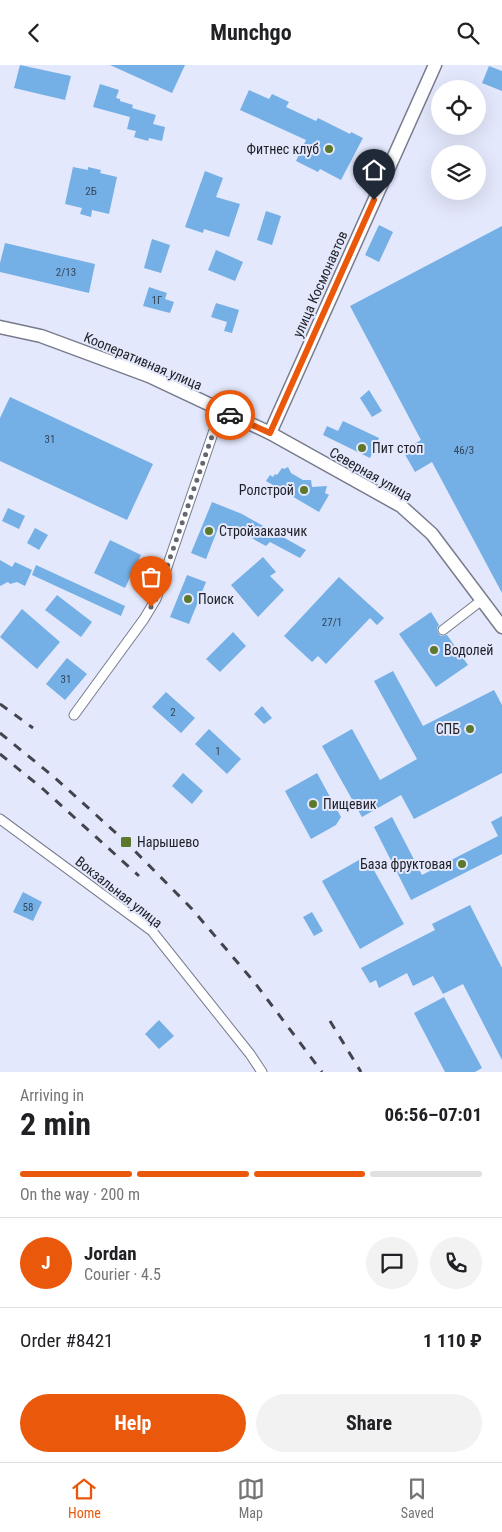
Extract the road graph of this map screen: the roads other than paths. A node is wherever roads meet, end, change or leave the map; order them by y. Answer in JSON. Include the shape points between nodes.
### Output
{"nodes":[{"id":1,"x":435,"y":65,"type":"edge"},
{"id":2,"x":0,"y":327,"type":"edge"},
{"id":3,"x":221,"y":410,"type":"junction"},
{"id":4,"x":270,"y":433,"type":"junction"},
{"id":5,"x":482,"y":600,"type":"junction"},
{"id":6,"x":502,"y":627,"type":"edge"},
{"id":7,"x":443,"y":630,"type":"dead end"},
{"id":8,"x":74,"y":715,"type":"dead end"},
{"id":9,"x":0,"y":819,"type":"edge"},
{"id":10,"x":262,"y":1072,"type":"edge"}],
"edges":[{"from":1,"to":4,"type":"main road","name":"улица Космонавтов"},
{"from":2,"to":3,"type":"main road","name":"Кооперативная улица","via":[[41,336],[140,373]]},
{"from":3,"to":4,"type":"main road","name":"Кооперативная улица"},
{"from":3,"to":8,"type":"street","via":[[156,599]]},
{"from":4,"to":5,"type":"main road","name":"Северная улица","via":[[401,506],[432,533]]},
{"from":5,"to":6,"type":"main road","name":"Северная улица"},
{"from":5,"to":7,"type":"street"},
{"from":9,"to":10,"type":"street","name":"Вокзальная улица","via":[[152,931]]}]}
